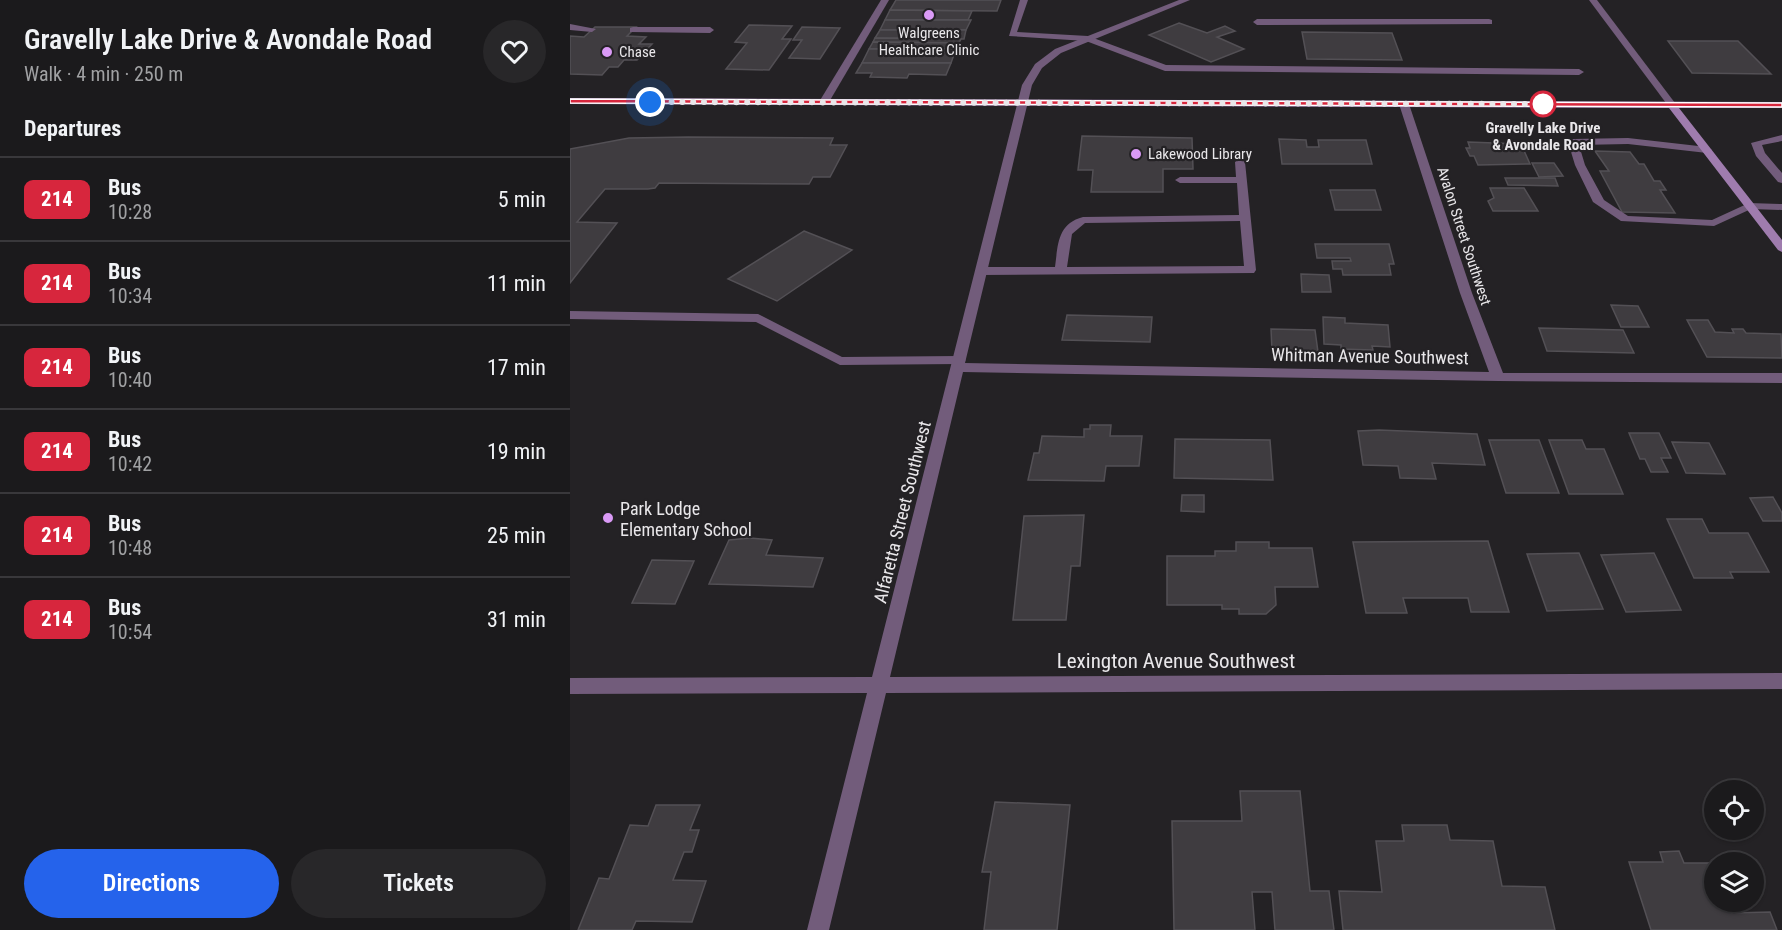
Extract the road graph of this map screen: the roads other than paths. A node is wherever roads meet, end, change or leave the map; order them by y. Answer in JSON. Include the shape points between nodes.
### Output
{"nodes":[{"id":1,"x":885,"y":0,"type":"edge"},
{"id":2,"x":1024,"y":0,"type":"edge"},
{"id":3,"x":1186,"y":0,"type":"edge"},
{"id":4,"x":1593,"y":0,"type":"edge"},
{"id":5,"x":1257,"y":22,"type":"dead end"},
{"id":6,"x":1489,"y":22,"type":"dead end"},
{"id":7,"x":570,"y":27,"type":"edge"},
{"id":8,"x":592,"y":29,"type":"dead end"},
{"id":9,"x":633,"y":30,"type":"dead end"},
{"id":10,"x":710,"y":30,"type":"dead end"},
{"id":11,"x":1088,"y":39,"type":"junction"},
{"id":12,"x":1579,"y":72,"type":"dead end"},
{"id":13,"x":570,"y":102,"type":"edge"},
{"id":14,"x":824,"y":102,"type":"junction"},
{"id":15,"x":1022,"y":103,"type":"junction"},
{"id":16,"x":1404,"y":104,"type":"junction"},
{"id":17,"x":1672,"y":105,"type":"junction"},
{"id":18,"x":1782,"y":105,"type":"edge"},
{"id":19,"x":1782,"y":138,"type":"edge"},
{"id":20,"x":1707,"y":150,"type":"junction"},
{"id":21,"x":1240,"y":162,"type":"dead end"},
{"id":22,"x":1180,"y":180,"type":"dead end"},
{"id":23,"x":1241,"y":180,"type":"junction"},
{"id":24,"x":1782,"y":180,"type":"edge"},
{"id":25,"x":1749,"y":206,"type":"junction"},
{"id":26,"x":1782,"y":207,"type":"edge"},
{"id":27,"x":1245,"y":219,"type":"junction"},
{"id":28,"x":1777,"y":236,"type":"edge"},
{"id":29,"x":1782,"y":248,"type":"edge"},
{"id":30,"x":1061,"y":270,"type":"junction"},
{"id":31,"x":981,"y":271,"type":"junction"},
{"id":32,"x":570,"y":315,"type":"edge"},
{"id":33,"x":958,"y":364,"type":"junction"},
{"id":34,"x":1498,"y":377,"type":"junction"},
{"id":35,"x":1782,"y":378,"type":"edge"},
{"id":36,"x":1782,"y":681,"type":"edge"},
{"id":37,"x":880,"y":685,"type":"junction"},
{"id":38,"x":570,"y":686,"type":"edge"},
{"id":39,"x":818,"y":930,"type":"edge"}],
"edges":[{"from":1,"to":14,"type":"street"},
{"from":2,"to":11,"type":"street","via":[[1012,34]]},
{"from":3,"to":11,"type":"street","name":"Alfaretta Street Southwest"},
{"from":4,"to":17,"type":"street"},
{"from":5,"to":6,"type":"street"},
{"from":7,"to":8,"type":"street"},
{"from":9,"to":10,"type":"street"},
{"from":11,"to":12,"type":"street","via":[[1165,68]]},
{"from":11,"to":15,"type":"street","name":"Alfaretta Street Southwest","via":[[1058,51],[1038,66]]},
{"from":13,"to":14,"type":"main road"},
{"from":14,"to":15,"type":"main road"},
{"from":15,"to":16,"type":"main road"},
{"from":15,"to":31,"type":"street","name":"Alfaretta Street Southwest"},
{"from":16,"to":17,"type":"main road"},
{"from":16,"to":34,"type":"street","name":"Avalon Street Southwest"},
{"from":17,"to":18,"type":"main road"},
{"from":17,"to":20,"type":"main road"},
{"from":19,"to":24,"type":"street","via":[[1756,142],[1760,154]]},
{"from":20,"to":25,"type":"main road"},
{"from":20,"to":25,"type":"street","via":[[1628,141],[1573,142],[1599,202],[1624,219],[1714,223]]},
{"from":21,"to":23,"type":"street"},
{"from":22,"to":23,"type":"street"},
{"from":23,"to":27,"type":"street"},
{"from":25,"to":26,"type":"street"},
{"from":25,"to":28,"type":"main road"},
{"from":27,"to":30,"type":"street","via":[[1083,219],[1068,226],[1065,232]]},
{"from":27,"to":30,"type":"street","via":[[1250,270]]},
{"from":28,"to":29,"type":"main road"},
{"from":30,"to":31,"type":"street"},
{"from":31,"to":33,"type":"street","name":"Alfaretta Street Southwest"},
{"from":32,"to":33,"type":"street","name":"Whitman Avenue Southwest","via":[[758,318],[840,361]]},
{"from":33,"to":34,"type":"street","name":"Whitman Avenue Southwest"},
{"from":33,"to":37,"type":"street","name":"Alfaretta Street Southwest"},
{"from":34,"to":35,"type":"street","name":"Whitman Avenue Southwest"},
{"from":36,"to":37,"type":"street","name":"Lexington Avenue Southwest"},
{"from":37,"to":38,"type":"street","name":"Lexington Avenue Southwest"},
{"from":37,"to":39,"type":"street","name":"Alfaretta Street Southwest"}]}
